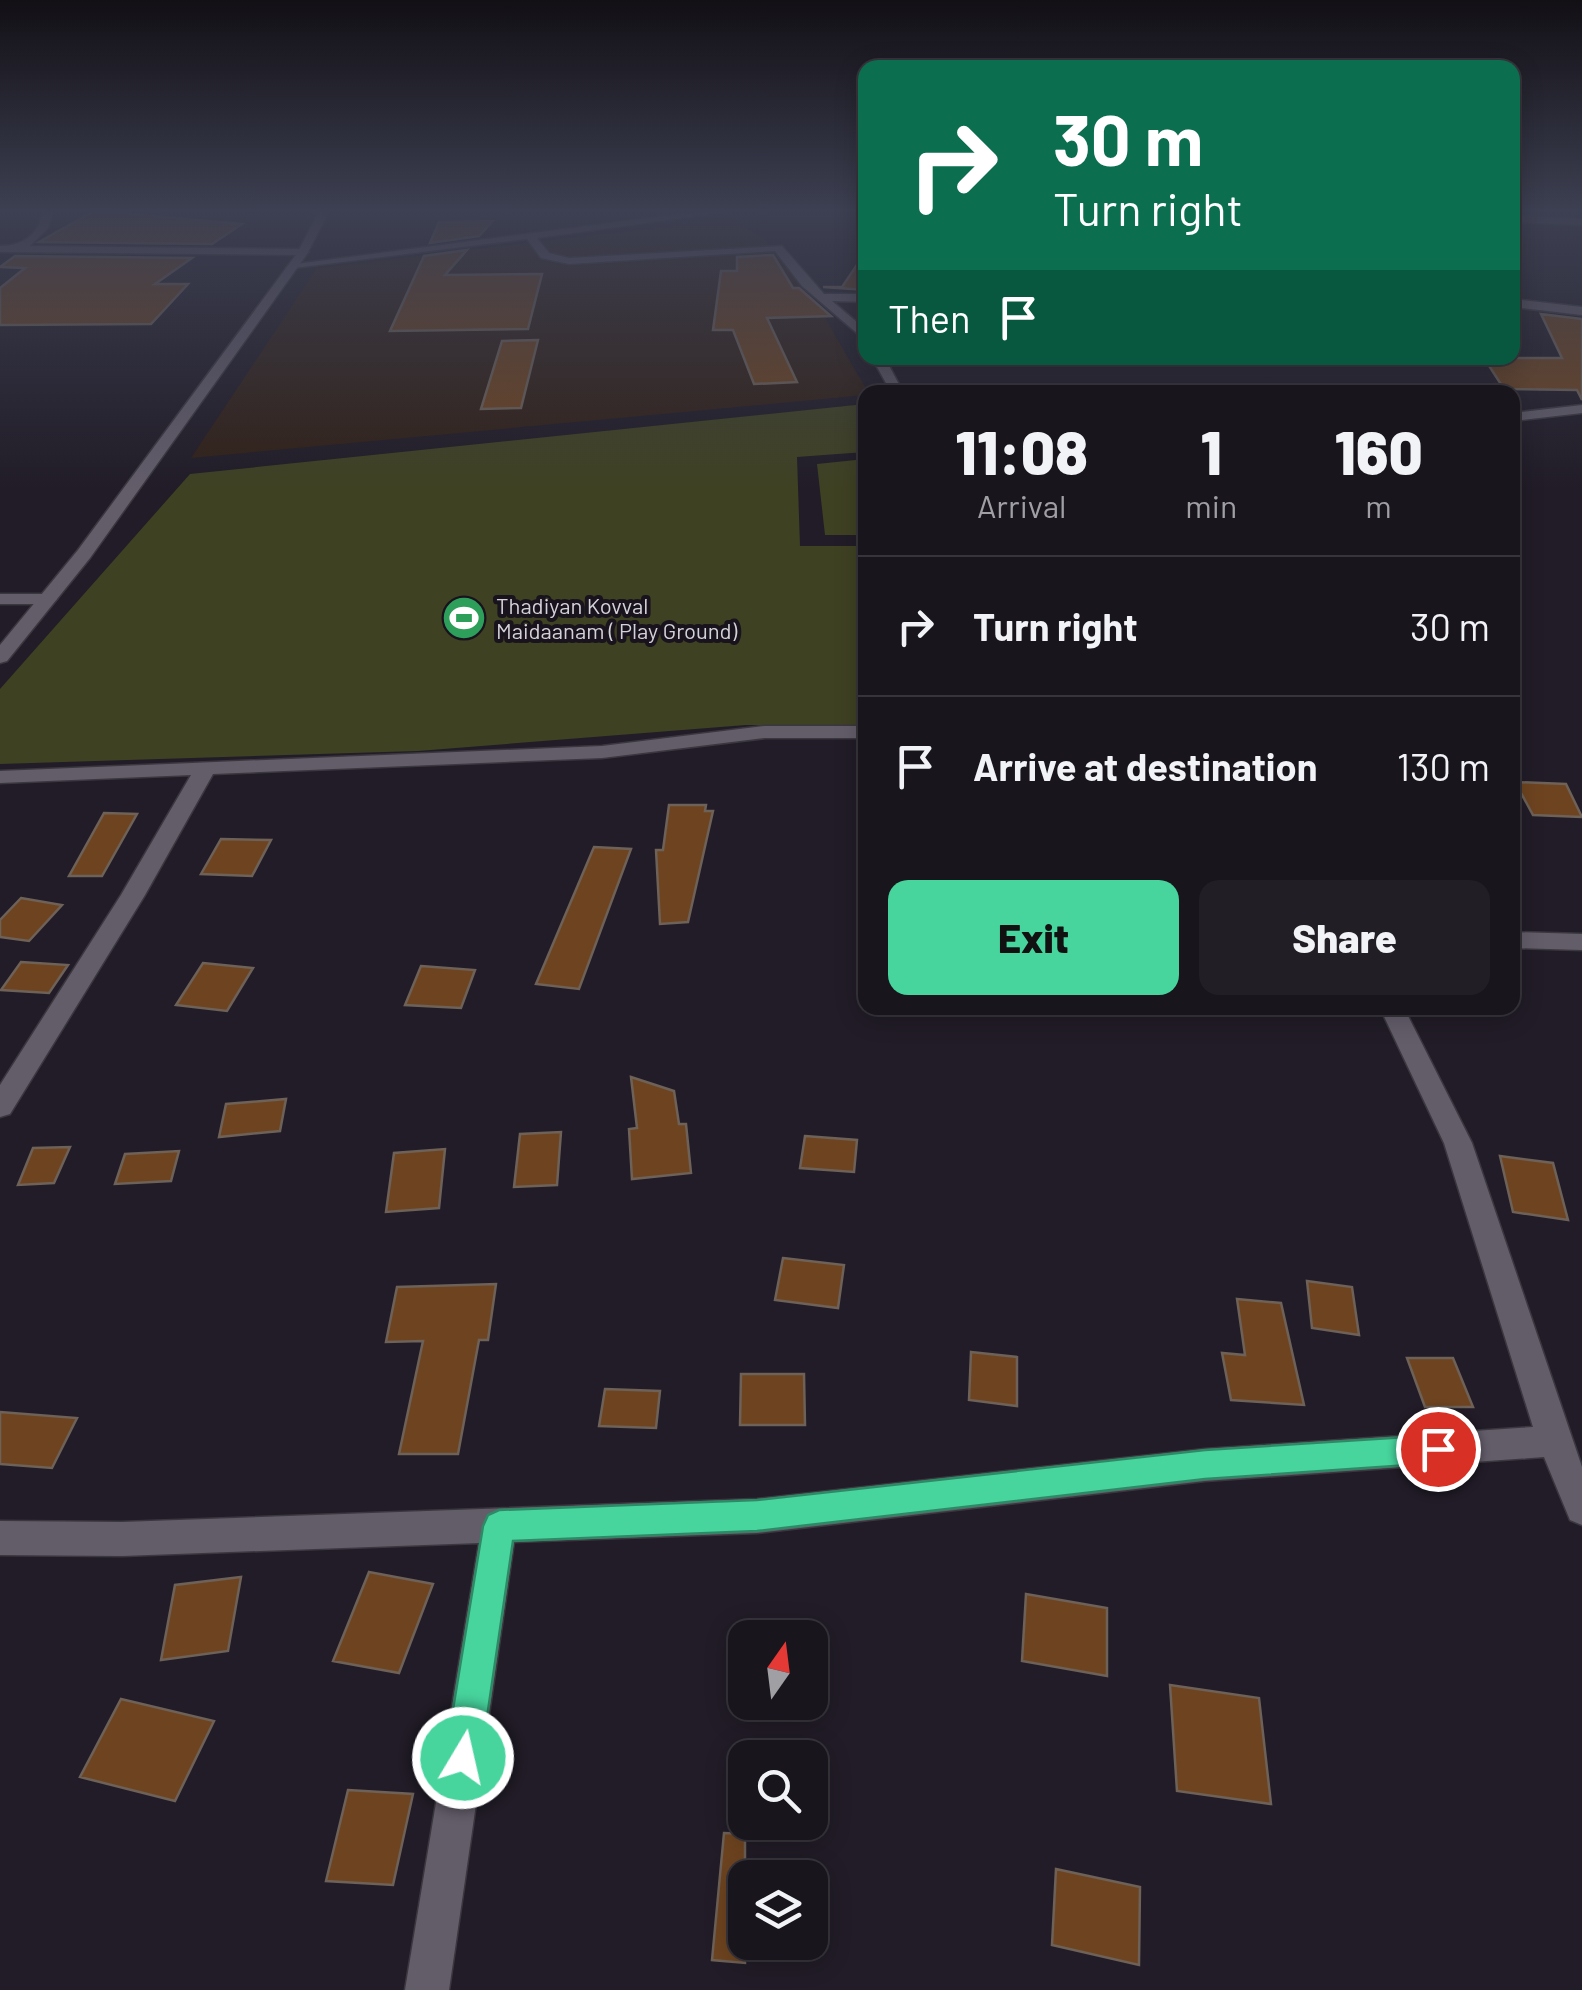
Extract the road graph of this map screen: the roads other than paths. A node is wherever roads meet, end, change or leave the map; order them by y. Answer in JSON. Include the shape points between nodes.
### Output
{"nodes":[{"id":1,"x":265,"y":304,"type":"edge"},
{"id":2,"x":828,"y":304,"type":"edge"},
{"id":3,"x":1520,"y":304,"type":"edge"},
{"id":4,"x":1582,"y":312,"type":"edge"},
{"id":5,"x":858,"y":330,"type":"edge"},
{"id":6,"x":1582,"y":410,"type":"edge"},
{"id":7,"x":1520,"y":416,"type":"edge"},
{"id":8,"x":0,"y":599,"type":"edge"},
{"id":9,"x":48,"y":599,"type":"junction"},
{"id":10,"x":0,"y":657,"type":"edge"},
{"id":11,"x":858,"y":732,"type":"edge"},
{"id":12,"x":206,"y":768,"type":"junction"},
{"id":13,"x":0,"y":776,"type":"edge"},
{"id":14,"x":1520,"y":940,"type":"edge"},
{"id":15,"x":1582,"y":942,"type":"edge"},
{"id":16,"x":1395,"y":1015,"type":"edge"},
{"id":17,"x":0,"y":1107,"type":"edge"},
{"id":18,"x":1554,"y":1442,"type":"junction"},
{"id":19,"x":1582,"y":1508,"type":"edge"},
{"id":20,"x":499,"y":1526,"type":"junction"},
{"id":21,"x":0,"y":1538,"type":"edge"},
{"id":22,"x":427,"y":1990,"type":"edge"}],
"edges":[{"from":1,"to":9,"type":"street"},
{"from":2,"to":5,"type":"street"},
{"from":3,"to":4,"type":"street"},
{"from":6,"to":7,"type":"street"},
{"from":8,"to":9,"type":"street"},
{"from":9,"to":10,"type":"street"},
{"from":11,"to":12,"type":"street","via":[[765,732],[602,752]]},
{"from":12,"to":13,"type":"street"},
{"from":12,"to":17,"type":"street"},
{"from":14,"to":15,"type":"street"},
{"from":16,"to":18,"type":"street","via":[[1458,1143]]},
{"from":18,"to":19,"type":"street"},
{"from":18,"to":20,"type":"street","via":[[1205,1464],[757,1516]]},
{"from":20,"to":21,"type":"street"},
{"from":20,"to":22,"type":"street"}]}
